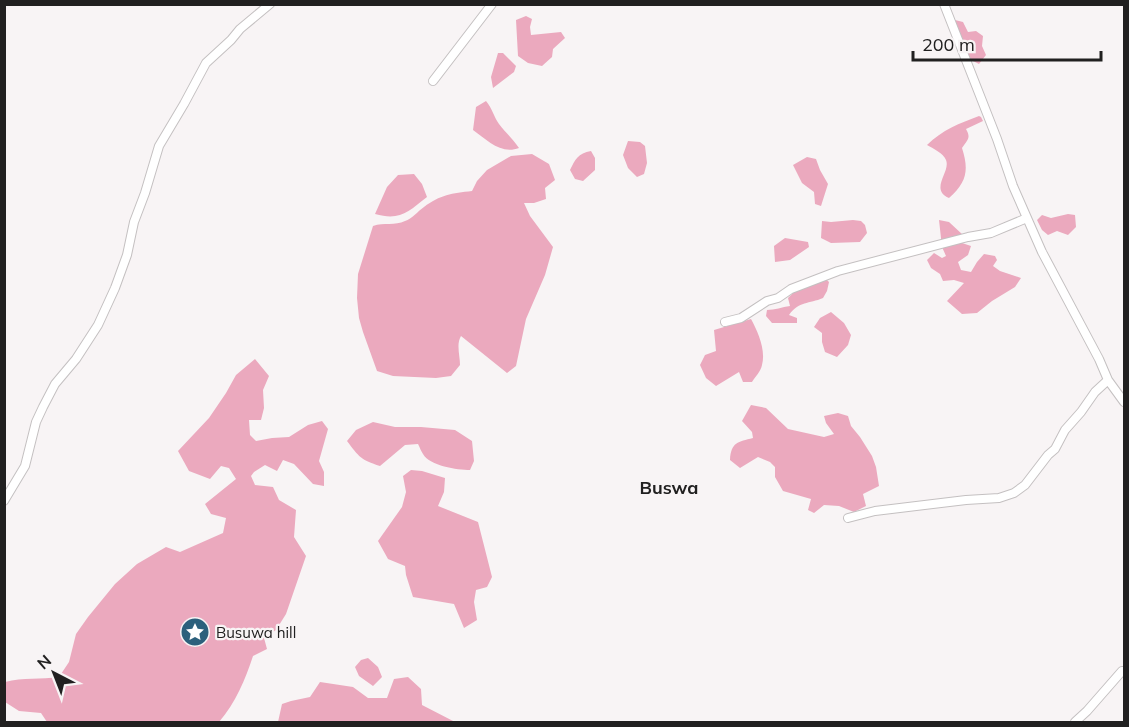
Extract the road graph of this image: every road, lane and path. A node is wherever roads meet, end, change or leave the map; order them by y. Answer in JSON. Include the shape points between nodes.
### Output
{"nodes":[{"id":1,"x":270,"y":4,"type":"edge"},
{"id":2,"x":492,"y":4,"type":"edge"},
{"id":3,"x":944,"y":4,"type":"edge"},
{"id":4,"x":433,"y":81,"type":"dead end"},
{"id":5,"x":1027,"y":218,"type":"junction"},
{"id":6,"x":725,"y":322,"type":"dead end"},
{"id":7,"x":1108,"y":380,"type":"junction"},
{"id":8,"x":1125,"y":402,"type":"edge"},
{"id":9,"x":4,"y":501,"type":"edge"},
{"id":10,"x":848,"y":518,"type":"dead end"},
{"id":11,"x":1125,"y":670,"type":"edge"},
{"id":12,"x":1075,"y":723,"type":"edge"}],
"edges":[{"from":1,"to":9,"type":"street","via":[[206,63],[159,146],[115,288],[98,325],[43,407],[25,466]]},
{"from":2,"to":4,"type":"street"},
{"from":3,"to":5,"type":"street"},
{"from":5,"to":6,"type":"street","via":[[991,233],[838,271]]},
{"from":5,"to":7,"type":"street"},
{"from":7,"to":8,"type":"street"},
{"from":7,"to":10,"type":"street","via":[[1065,430],[1055,449],[1014,493]]},
{"from":11,"to":12,"type":"street"}]}
